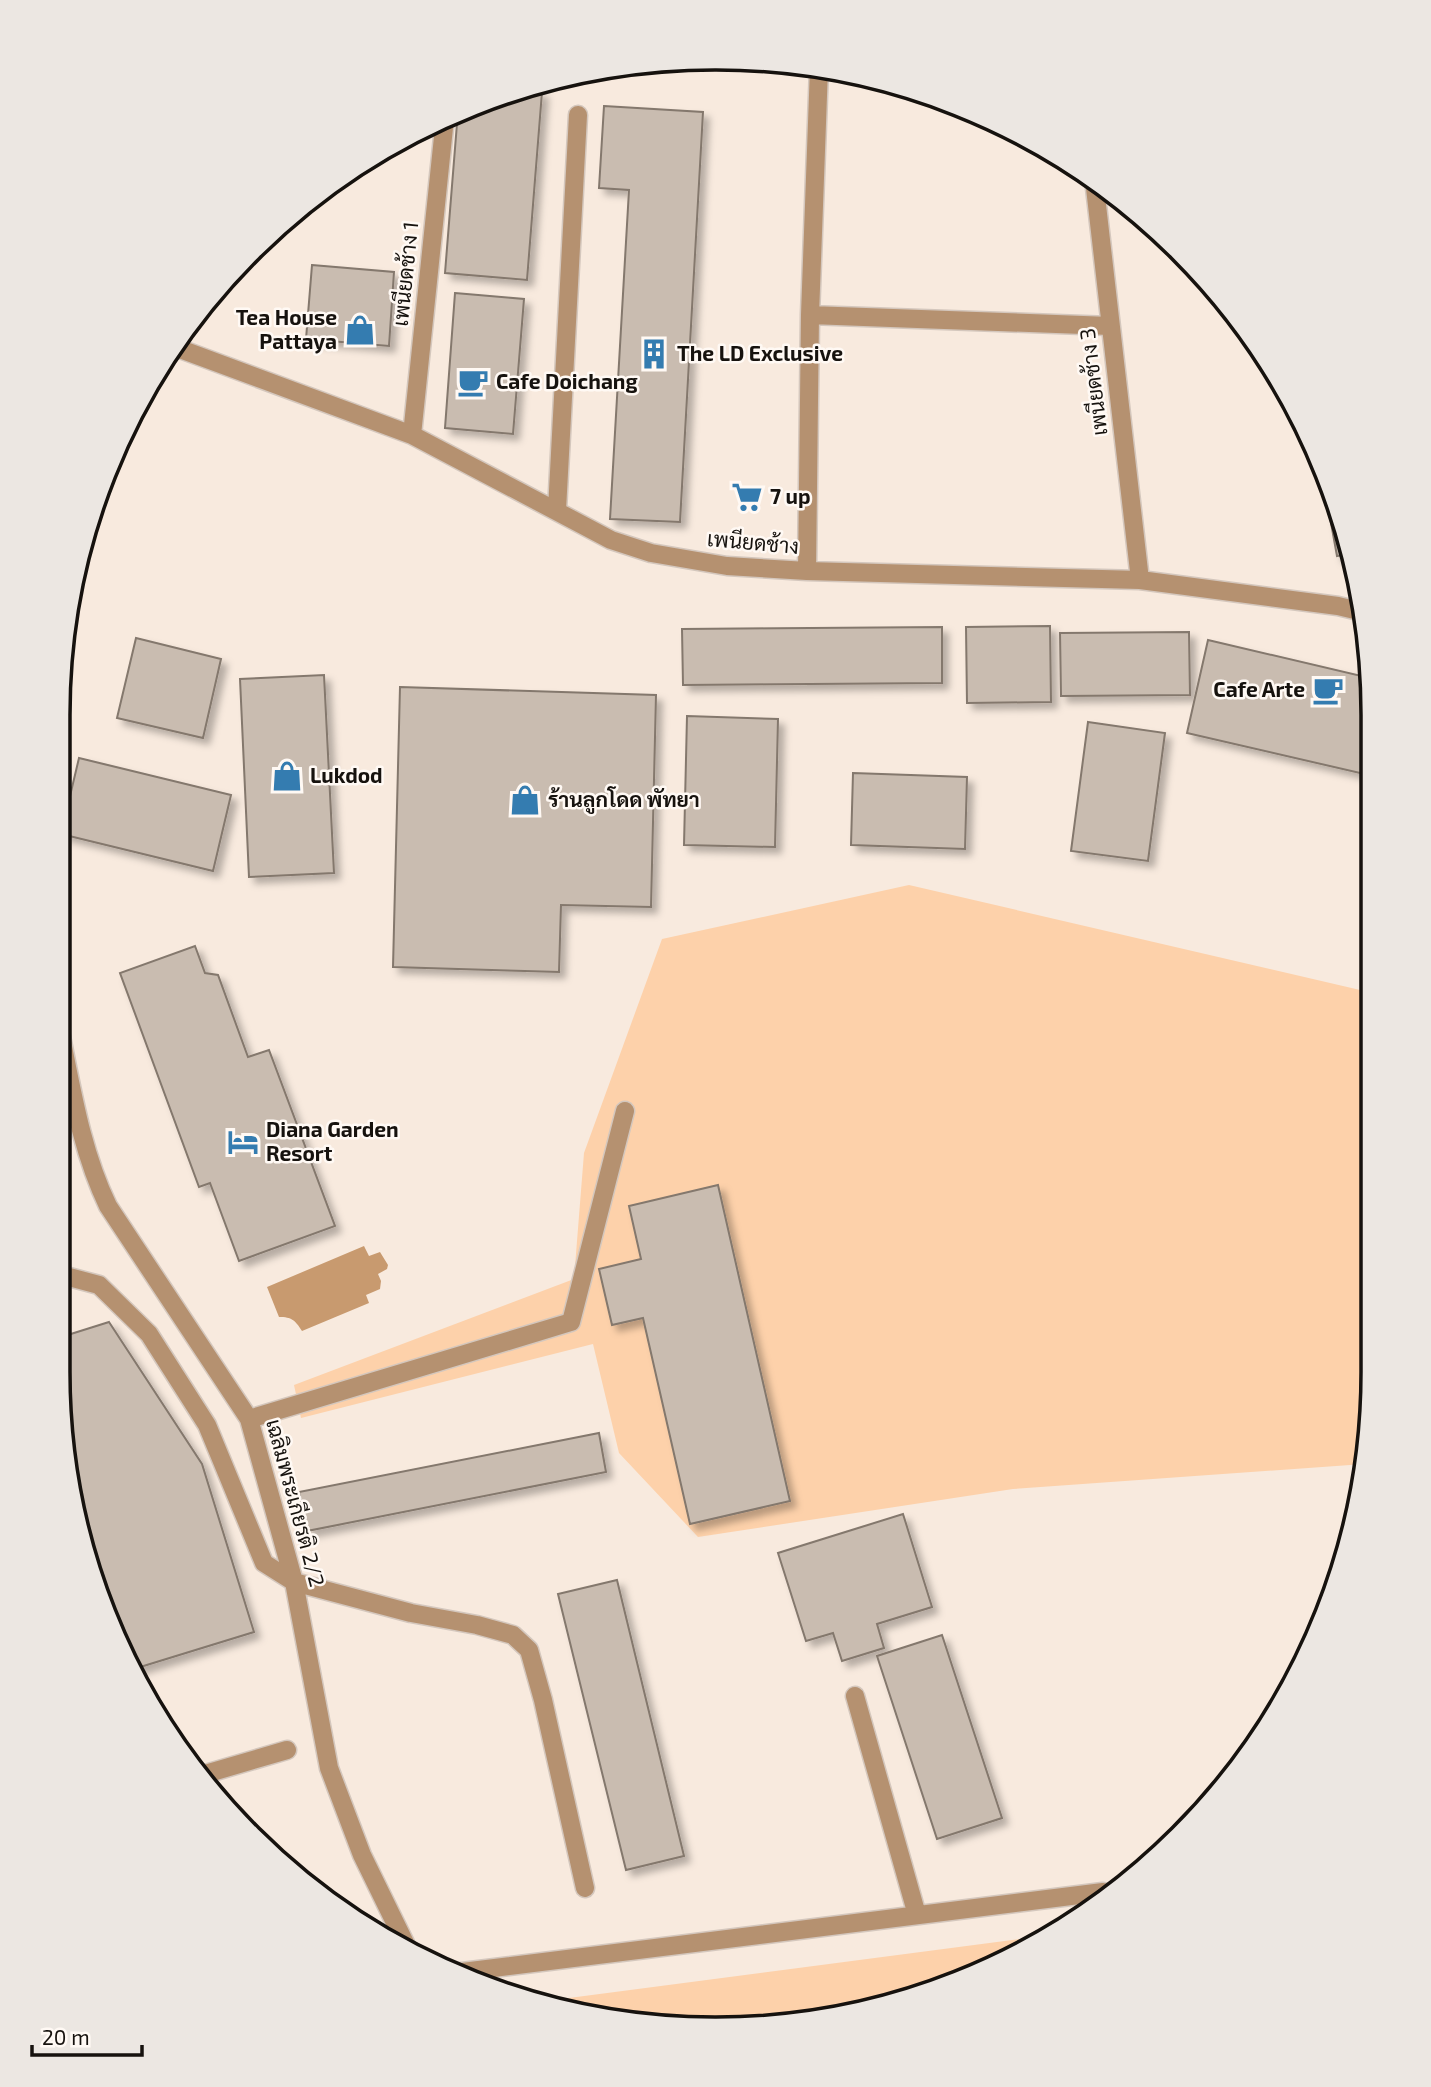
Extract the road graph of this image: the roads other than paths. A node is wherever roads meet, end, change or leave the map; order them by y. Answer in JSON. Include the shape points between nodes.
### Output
{"nodes":[{"id":1,"x":820,"y":79,"type":"edge"},
{"id":2,"x":578,"y":115,"type":"dead end"},
{"id":3,"x":444,"y":131,"type":"edge"},
{"id":4,"x":1096,"y":194,"type":"edge"},
{"id":5,"x":810,"y":315,"type":"junction"},
{"id":6,"x":1110,"y":326,"type":"junction"},
{"id":7,"x":187,"y":345,"type":"edge"},
{"id":8,"x":412,"y":435,"type":"junction"},
{"id":9,"x":557,"y":510,"type":"junction"},
{"id":10,"x":807,"y":571,"type":"junction"},
{"id":11,"x":1140,"y":580,"type":"junction"},
{"id":12,"x":1352,"y":609,"type":"edge"},
{"id":13,"x":70,"y":1079,"type":"edge"},
{"id":14,"x":625,"y":1111,"type":"dead end"},
{"id":15,"x":70,"y":1277,"type":"edge"},
{"id":16,"x":249,"y":1419,"type":"junction"},
{"id":17,"x":294,"y":1582,"type":"junction"},
{"id":18,"x":855,"y":1696,"type":"dead end"},
{"id":19,"x":287,"y":1750,"type":"dead end"},
{"id":20,"x":210,"y":1773,"type":"edge"},
{"id":21,"x":585,"y":1888,"type":"dead end"},
{"id":22,"x":1095,"y":1893,"type":"edge"},
{"id":23,"x":917,"y":1915,"type":"junction"},
{"id":24,"x":402,"y":1935,"type":"edge"},
{"id":25,"x":474,"y":1970,"type":"edge"}],
"edges":[{"from":1,"to":5,"type":"street"},
{"from":2,"to":9,"type":"street"},
{"from":3,"to":8,"type":"street","name":"เพนียดช้าง 1"},
{"from":4,"to":6,"type":"street","name":"เพนียดช้าง 3"},
{"from":5,"to":6,"type":"street"},
{"from":5,"to":10,"type":"street"},
{"from":6,"to":11,"type":"street","name":"เพนียดช้าง 3"},
{"from":7,"to":8,"type":"street","name":"เพนียดช้าง"},
{"from":8,"to":9,"type":"street","name":"เพนียดช้าง"},
{"from":9,"to":10,"type":"street","name":"เพนียดช้าง","via":[[611,540],[651,553],[727,566]]},
{"from":10,"to":11,"type":"street","name":"เพนียดช้าง"},
{"from":11,"to":12,"type":"street","name":"เพนียดช้าง"},
{"from":13,"to":16,"type":"street","name":"เฉลิมพระเกียรติ 2/2","via":[[82,1136],[108,1206]]},
{"from":14,"to":16,"type":"street","via":[[571,1322]]},
{"from":15,"to":17,"type":"street","via":[[99,1284],[149,1334],[207,1425],[264,1563]]},
{"from":16,"to":17,"type":"street","name":"เฉลิมพระเกียรติ 2/2"},
{"from":17,"to":21,"type":"street","via":[[513,1635],[529,1650]]},
{"from":17,"to":24,"type":"street","name":"เฉลิมพระเกียรติ 2/2","via":[[329,1768],[362,1856]]},
{"from":18,"to":23,"type":"street"},
{"from":19,"to":20,"type":"street"},
{"from":22,"to":23,"type":"street"},
{"from":23,"to":25,"type":"street"}]}
